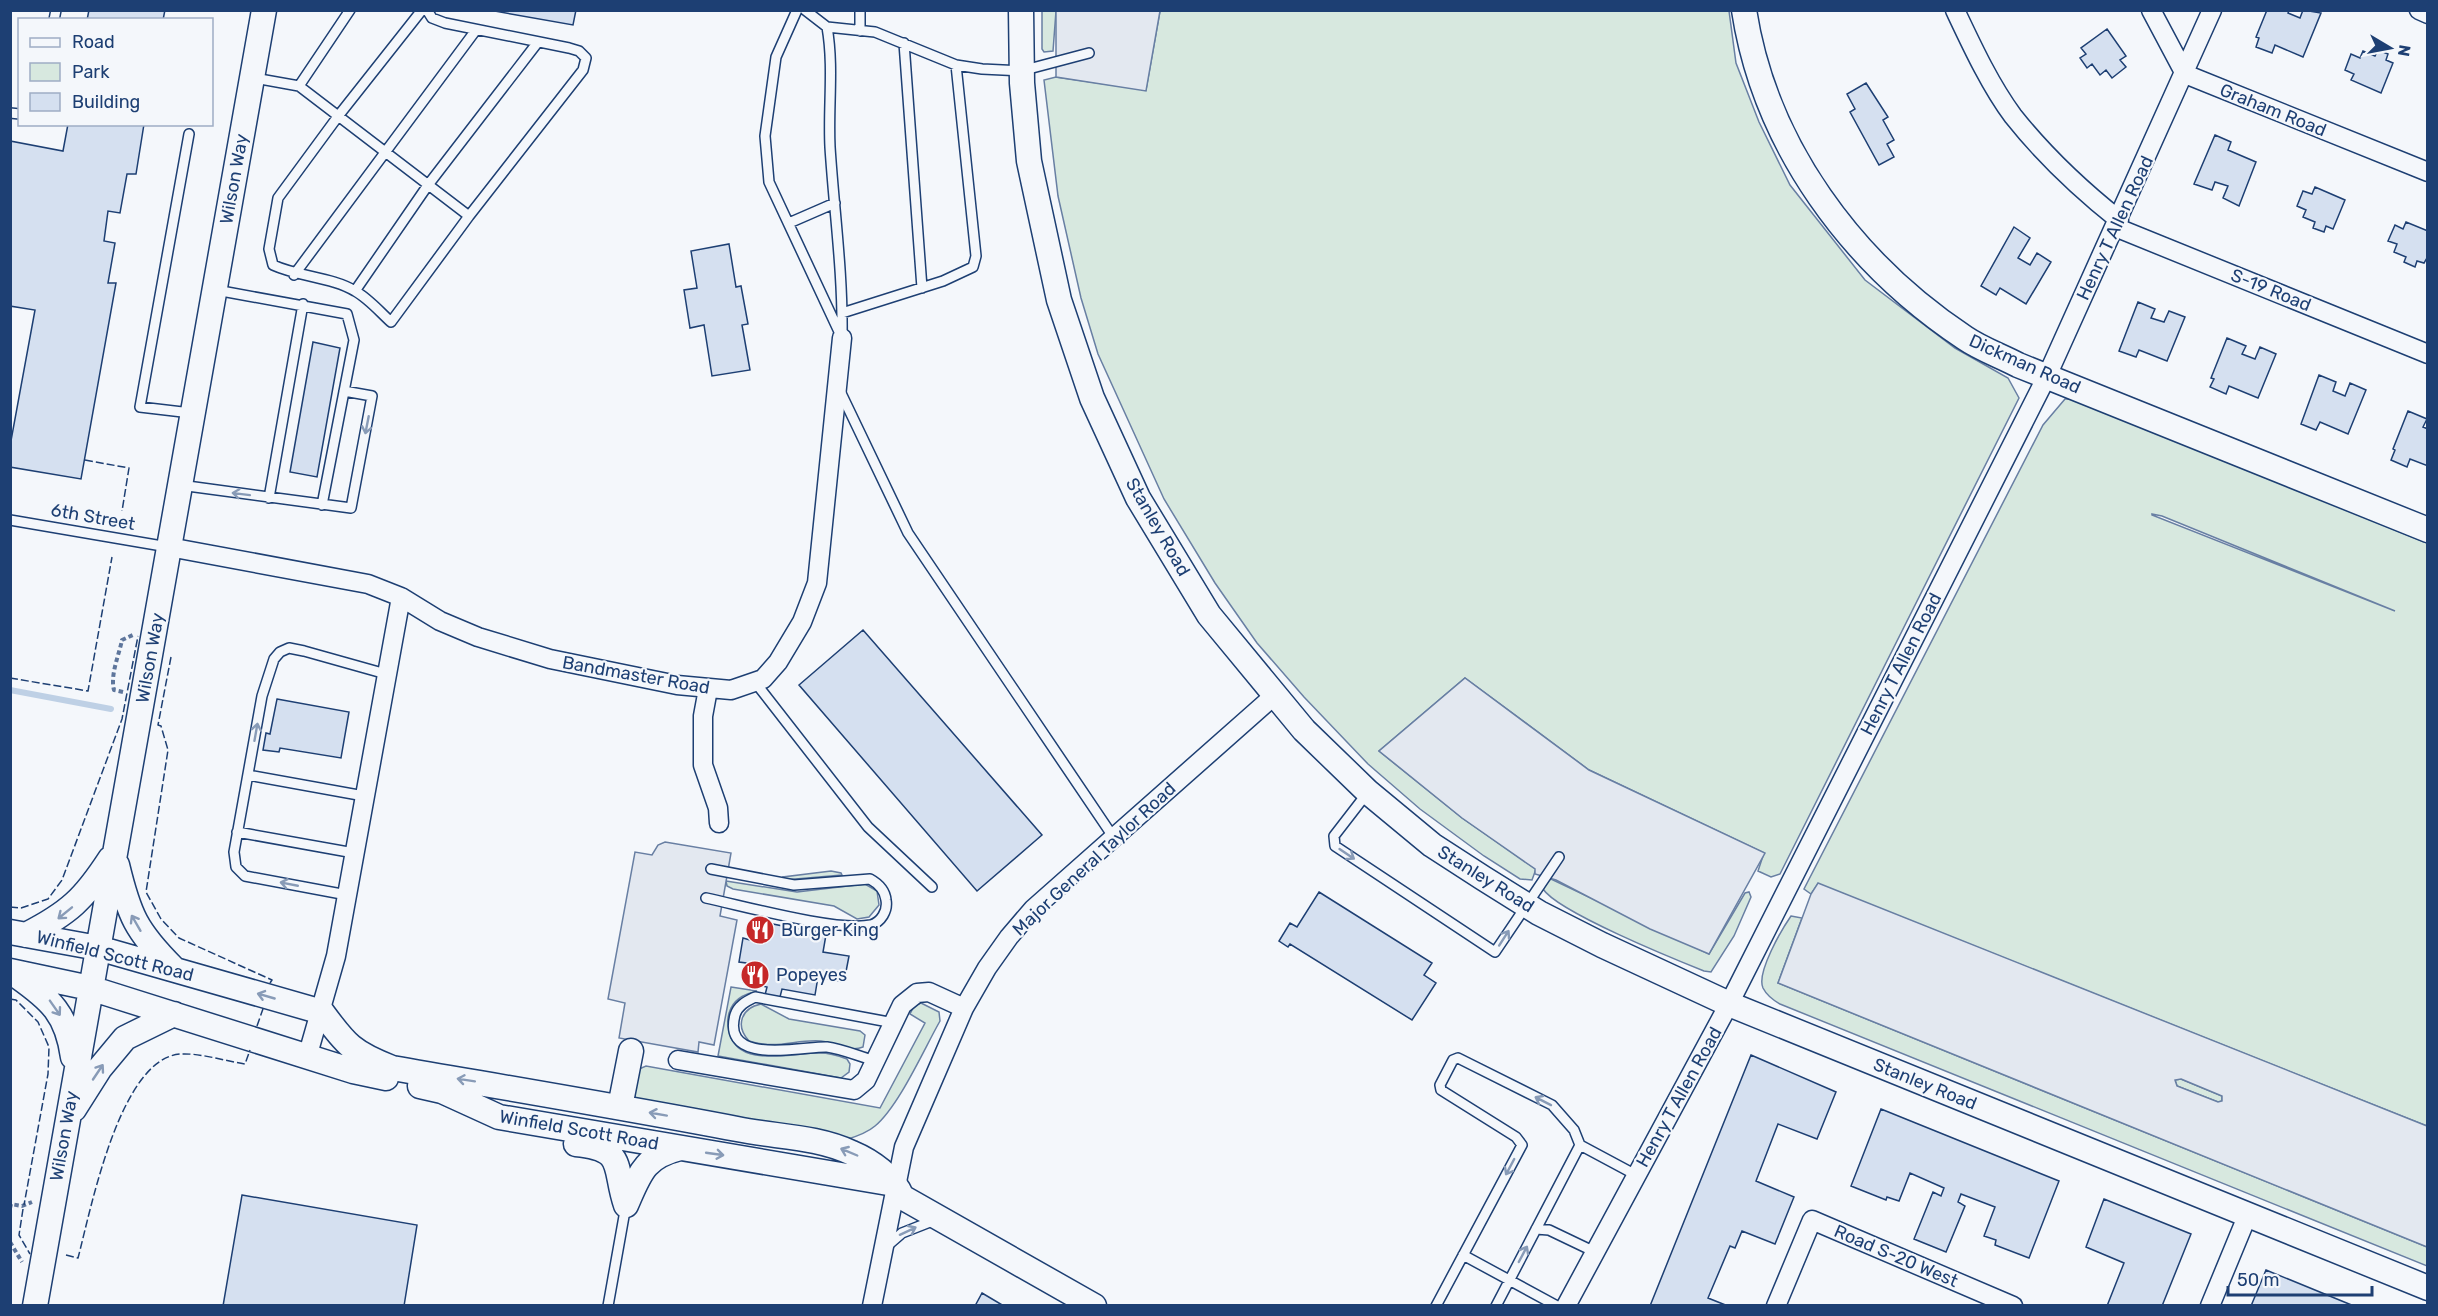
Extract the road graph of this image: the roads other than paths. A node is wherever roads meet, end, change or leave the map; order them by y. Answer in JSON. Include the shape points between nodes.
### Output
{"nodes":[{"id":1,"x":264,"y":10,"type":"edge"},
{"id":2,"x":350,"y":10,"type":"edge"},
{"id":3,"x":423,"y":10,"type":"edge"},
{"id":4,"x":427,"y":10,"type":"edge"},
{"id":5,"x":797,"y":10,"type":"edge"},
{"id":6,"x":804,"y":10,"type":"edge"},
{"id":7,"x":860,"y":10,"type":"edge"},
{"id":8,"x":1021,"y":10,"type":"edge"},
{"id":9,"x":1744,"y":10,"type":"edge"},
{"id":10,"x":1956,"y":10,"type":"edge"},
{"id":11,"x":2151,"y":10,"type":"edge"},
{"id":12,"x":2211,"y":10,"type":"edge"},
{"id":13,"x":2420,"y":10,"type":"edge"},
{"id":14,"x":2427,"y":14,"type":"edge"},
{"id":15,"x":827,"y":27,"type":"junction"},
{"id":16,"x":476,"y":30,"type":"junction"},
{"id":17,"x":860,"y":31,"type":"junction"},
{"id":18,"x":538,"y":42,"type":"junction"},
{"id":19,"x":904,"y":43,"type":"junction"},
{"id":20,"x":1089,"y":53,"type":"dead end"},
{"id":21,"x":956,"y":65,"type":"junction"},
{"id":22,"x":1022,"y":70,"type":"junction"},
{"id":23,"x":2185,"y":74,"type":"junction"},
{"id":24,"x":252,"y":78,"type":"junction"},
{"id":25,"x":299,"y":86,"type":"junction"},
{"id":26,"x":339,"y":115,"type":"junction"},
{"id":27,"x":189,"y":134,"type":"dead end"},
{"id":28,"x":386,"y":152,"type":"junction"},
{"id":29,"x":2427,"y":172,"type":"edge"},
{"id":30,"x":428,"y":185,"type":"junction"},
{"id":31,"x":835,"y":203,"type":"junction"},
{"id":32,"x":469,"y":216,"type":"junction"},
{"id":33,"x":789,"y":223,"type":"junction"},
{"id":34,"x":2117,"y":224,"type":"junction"},
{"id":35,"x":294,"y":275,"type":"junction"},
{"id":36,"x":922,"y":288,"type":"junction"},
{"id":37,"x":214,"y":289,"type":"junction"},
{"id":38,"x":355,"y":291,"type":"junction"},
{"id":39,"x":303,"y":304,"type":"junction"},
{"id":40,"x":842,"y":314,"type":"junction"},
{"id":41,"x":842,"y":338,"type":"junction"},
{"id":42,"x":2427,"y":354,"type":"edge"},
{"id":43,"x":2047,"y":376,"type":"junction"},
{"id":44,"x":838,"y":385,"type":"junction"},
{"id":45,"x":344,"y":391,"type":"junction"},
{"id":46,"x":193,"y":414,"type":"junction"},
{"id":47,"x":180,"y":485,"type":"junction"},
{"id":48,"x":269,"y":498,"type":"junction"},
{"id":49,"x":322,"y":505,"type":"junction"},
{"id":50,"x":10,"y":520,"type":"edge"},
{"id":51,"x":2427,"y":530,"type":"edge"},
{"id":52,"x":169,"y":547,"type":"junction"},
{"id":53,"x":401,"y":597,"type":"junction"},
{"id":54,"x":386,"y":674,"type":"junction"},
{"id":55,"x":755,"y":682,"type":"junction"},
{"id":56,"x":708,"y":689,"type":"junction"},
{"id":57,"x":1276,"y":694,"type":"junction"},
{"id":58,"x":248,"y":775,"type":"junction"},
{"id":59,"x":1368,"y":792,"type":"junction"},
{"id":60,"x":364,"y":796,"type":"junction"},
{"id":61,"x":719,"y":823,"type":"dead end"},
{"id":62,"x":237,"y":832,"type":"junction"},
{"id":63,"x":1114,"y":838,"type":"junction"},
{"id":64,"x":114,"y":852,"type":"junction"},
{"id":65,"x":354,"y":853,"type":"junction"},
{"id":66,"x":1558,"y":857,"type":"dead end"},
{"id":67,"x":711,"y":869,"type":"dead end"},
{"id":68,"x":932,"y":887,"type":"dead end"},
{"id":69,"x":347,"y":895,"type":"junction"},
{"id":70,"x":706,"y":898,"type":"dead end"},
{"id":71,"x":1527,"y":904,"type":"junction"},
{"id":72,"x":18,"y":933,"type":"edge"},
{"id":73,"x":98,"y":948,"type":"junction"},
{"id":74,"x":172,"y":968,"type":"junction"},
{"id":75,"x":10,"y":971,"type":"edge"},
{"id":76,"x":90,"y":988,"type":"junction"},
{"id":77,"x":1729,"y":1004,"type":"junction"},
{"id":78,"x":964,"y":1008,"type":"junction"},
{"id":79,"x":322,"y":1012,"type":"junction"},
{"id":80,"x":174,"y":1014,"type":"junction"},
{"id":81,"x":894,"y":1023,"type":"junction"},
{"id":82,"x":631,"y":1051,"type":"dead end"},
{"id":83,"x":308,"y":1054,"type":"junction"},
{"id":84,"x":678,"y":1060,"type":"dead end"},
{"id":85,"x":876,"y":1061,"type":"junction"},
{"id":86,"x":75,"y":1071,"type":"junction"},
{"id":87,"x":620,"y":1107,"type":"junction"},
{"id":88,"x":499,"y":1117,"type":"junction"},
{"id":89,"x":67,"y":1121,"type":"junction"},
{"id":90,"x":1580,"y":1145,"type":"junction"},
{"id":91,"x":680,"y":1148,"type":"junction"},
{"id":92,"x":1636,"y":1175,"type":"junction"},
{"id":93,"x":897,"y":1185,"type":"junction"},
{"id":94,"x":626,"y":1205,"type":"junction"},
{"id":95,"x":2248,"y":1214,"type":"junction"},
{"id":96,"x":940,"y":1218,"type":"junction"},
{"id":97,"x":1536,"y":1228,"type":"junction"},
{"id":98,"x":881,"y":1251,"type":"junction"},
{"id":99,"x":1595,"y":1252,"type":"junction"},
{"id":100,"x":1463,"y":1255,"type":"junction"},
{"id":101,"x":1510,"y":1279,"type":"junction"},
{"id":102,"x":2427,"y":1288,"type":"edge"},
{"id":103,"x":35,"y":1305,"type":"edge"},
{"id":104,"x":608,"y":1305,"type":"edge"},
{"id":105,"x":872,"y":1305,"type":"edge"},
{"id":106,"x":1094,"y":1305,"type":"edge"},
{"id":107,"x":1436,"y":1305,"type":"edge"},
{"id":108,"x":1496,"y":1305,"type":"edge"},
{"id":109,"x":1557,"y":1305,"type":"edge"},
{"id":110,"x":1566,"y":1305,"type":"edge"},
{"id":111,"x":1776,"y":1305,"type":"edge"},
{"id":112,"x":2013,"y":1305,"type":"edge"},
{"id":113,"x":2210,"y":1305,"type":"edge"}],
"edges":[{"from":1,"to":24,"type":"street","name":"Wilson Way"},
{"from":2,"to":25,"type":"lane"},
{"from":3,"to":26,"type":"lane"},
{"from":4,"to":16,"type":"lane","via":[[432,18]]},
{"from":5,"to":33,"type":"lane","via":[[776,57],[765,136],[769,182]]},
{"from":6,"to":15,"type":"lane"},
{"from":7,"to":17,"type":"lane"},
{"from":8,"to":22,"type":"street","name":"Stanley Road"},
{"from":9,"to":43,"type":"street","name":"Dickman Road","via":[[1756,62],[1776,119],[1820,198],[1851,239],[1886,276],[1959,334]]},
{"from":10,"to":34,"type":"street","name":"S-19 Road","via":[[2012,115]]},
{"from":11,"to":23,"type":"street"},
{"from":12,"to":23,"type":"street","name":"Henry T Allen Road"},
{"from":13,"to":14,"type":"street"},
{"from":15,"to":17,"type":"lane"},
{"from":15,"to":31,"type":"lane"},
{"from":16,"to":18,"type":"lane"},
{"from":16,"to":28,"type":"lane"},
{"from":17,"to":19,"type":"lane"},
{"from":18,"to":30,"type":"lane"},
{"from":18,"to":32,"type":"lane","via":[[579,51],[586,58],[584,70]]},
{"from":19,"to":21,"type":"lane"},
{"from":19,"to":36,"type":"lane"},
{"from":20,"to":22,"type":"lane"},
{"from":21,"to":22,"type":"lane"},
{"from":21,"to":36,"type":"lane","via":[[976,256],[973,267]]},
{"from":22,"to":57,"type":"street","name":"Stanley Road","via":[[1029,160],[1045,240],[1059,300],[1092,398],[1138,498],[1209,615]]},
{"from":23,"to":29,"type":"street","name":"Graham Road"},
{"from":23,"to":34,"type":"street","name":"Henry T Allen Road"},
{"from":24,"to":25,"type":"lane"},
{"from":24,"to":37,"type":"street","name":"Wilson Way"},
{"from":25,"to":26,"type":"lane"},
{"from":26,"to":28,"type":"lane"},
{"from":26,"to":35,"type":"lane","via":[[278,198],[269,249],[273,266]]},
{"from":27,"to":46,"type":"lane","via":[[140,406]]},
{"from":28,"to":30,"type":"lane"},
{"from":28,"to":35,"type":"lane"},
{"from":30,"to":32,"type":"lane"},
{"from":30,"to":38,"type":"lane"},
{"from":31,"to":33,"type":"lane"},
{"from":31,"to":40,"type":"lane"},
{"from":32,"to":38,"type":"lane","via":[[391,322]]},
{"from":33,"to":41,"type":"lane"},
{"from":34,"to":42,"type":"street","name":"S-19 Road"},
{"from":34,"to":43,"type":"street","name":"Henry T Allen Road"},
{"from":35,"to":38,"type":"lane","via":[[326,280]]},
{"from":36,"to":40,"type":"lane"},
{"from":37,"to":39,"type":"lane"},
{"from":37,"to":46,"type":"street","name":"Wilson Way"},
{"from":39,"to":45,"type":"lane","via":[[347,314],[354,340]]},
{"from":39,"to":48,"type":"lane"},
{"from":40,"to":41,"type":"lane"},
{"from":41,"to":44,"type":"street","name":"Bandmaster Road"},
{"from":43,"to":51,"type":"street","name":"Dickman Road"},
{"from":43,"to":77,"type":"street","name":"Henry T Allen Road"},
{"from":44,"to":55,"type":"street","name":"Bandmaster Road","via":[[817,583],[791,645],[763,679]]},
{"from":44,"to":63,"type":"lane","via":[[908,533]]},
{"from":45,"to":49,"type":"lane"},
{"from":45,"to":49,"type":"lane","one_way":true,"via":[[372,396],[351,508]]},
{"from":46,"to":47,"type":"street","name":"Wilson Way"},
{"from":48,"to":47,"type":"lane","one_way":true},
{"from":47,"to":52,"type":"street","name":"Wilson Way"},
{"from":48,"to":49,"type":"lane"},
{"from":50,"to":52,"type":"lane","name":"6th Street"},
{"from":52,"to":53,"type":"street","name":"Bandmaster Road","via":[[368,584]]},
{"from":52,"to":64,"type":"street","name":"Wilson Way"},
{"from":53,"to":54,"type":"street"},
{"from":53,"to":56,"type":"street","name":"Bandmaster Road","via":[[459,629],[550,659]]},
{"from":58,"to":54,"type":"lane","one_way":true,"via":[[262,696],[280,652],[289,648],[304,651]]},
{"from":54,"to":60,"type":"street"},
{"from":55,"to":56,"type":"street","name":"Bandmaster Road","via":[[730,690]]},
{"from":55,"to":68,"type":"lane","via":[[868,827]]},
{"from":56,"to":61,"type":"street","via":[[703,716],[703,765],[718,808]]},
{"from":57,"to":59,"type":"street","name":"Stanley Road","via":[[1304,730]]},
{"from":57,"to":63,"type":"street","name":"Major General Taylor Road"},
{"from":58,"to":60,"type":"lane"},
{"from":58,"to":62,"type":"lane"},
{"from":59,"to":71,"type":"street","name":"Stanley Road","via":[[1432,844]]},
{"from":59,"to":71,"type":"lane","one_way":true,"via":[[1334,836],[1335,846],[1495,952]]},
{"from":60,"to":65,"type":"street"},
{"from":62,"to":65,"type":"lane"},
{"from":69,"to":62,"type":"lane","one_way":true,"via":[[244,876],[236,867]]},
{"from":63,"to":78,"type":"street","name":"Major General Taylor Road","via":[[1034,909],[1009,937]]},
{"from":64,"to":72,"type":"street","one_way":true,"via":[[77,903],[59,918]]},
{"from":64,"to":73,"type":"street","name":"Wilson Way"},
{"from":74,"to":64,"type":"street","one_way":true,"via":[[155,951],[127,909]]},
{"from":65,"to":69,"type":"street"},
{"from":66,"to":71,"type":"lane"},
{"from":67,"to":70,"type":"lane","via":[[794,885],[870,879],[885,892],[887,903],[882,918],[873,924],[846,926]]},
{"from":69,"to":79,"type":"street"},
{"from":71,"to":77,"type":"street","name":"Stanley Road","via":[[1602,945]]},
{"from":72,"to":73,"type":"street","name":"Winfield Scott Road"},
{"from":73,"to":74,"type":"street","name":"Winfield Scott Road"},
{"from":73,"to":76,"type":"street","name":"Wilson Way"},
{"from":79,"to":74,"type":"street","name":"Winfield Scott Road","one_way":true},
{"from":75,"to":76,"type":"street","name":"Winfield Scott Road"},
{"from":75,"to":86,"type":"street","one_way":true,"via":[[50,1000],[65,1022]]},
{"from":76,"to":80,"type":"street","name":"Winfield Scott Road"},
{"from":76,"to":86,"type":"street","name":"Wilson Way"},
{"from":77,"to":92,"type":"street","name":"Henry T Allen Road"},
{"from":77,"to":95,"type":"street","name":"Stanley Road"},
{"from":78,"to":81,"type":"street","via":[[929,992],[917,993],[902,1005]]},
{"from":78,"to":93,"type":"street","name":"Major General Taylor Road","via":[[904,1147]]},
{"from":79,"to":83,"type":"street"},
{"from":87,"to":79,"type":"street","one_way":true,"via":[[392,1068],[345,1044]]},
{"from":80,"to":83,"type":"street","name":"Winfield Scott Road"},
{"from":89,"to":80,"type":"street","one_way":true,"via":[[100,1068],[125,1038]]},
{"from":81,"to":85,"type":"street"},
{"from":81,"to":85,"type":"lane","via":[[755,997],[738,1008],[735,1015],[734,1028],[739,1038],[757,1049],[782,1052],[830,1048]]},
{"from":82,"to":87,"type":"street"},
{"from":83,"to":88,"type":"street","name":"Winfield Scott Road","via":[[353,1071],[442,1090]]},
{"from":84,"to":85,"type":"street","via":[[854,1090],[866,1080]]},
{"from":86,"to":89,"type":"street","name":"Wilson Way"},
{"from":93,"to":87,"type":"street","one_way":true,"via":[[851,1152],[817,1140],[754,1133]]},
{"from":88,"to":91,"type":"street","name":"Winfield Scott Road"},
{"from":88,"to":94,"type":"street","via":[[524,1133],[604,1149],[620,1171],[619,1185]]},
{"from":89,"to":103,"type":"street","name":"Wilson Way"},
{"from":90,"to":92,"type":"lane"},
{"from":90,"to":97,"type":"lane"},
{"from":90,"to":100,"type":"lane","one_way":true,"via":[[1574,1130],[1552,1106],[1458,1058],[1453,1060],[1441,1090],[1516,1137],[1522,1145]]},
{"from":91,"to":93,"type":"street","name":"Winfield Scott Road","one_way":true},
{"from":91,"to":94,"type":"street","via":[[650,1159]]},
{"from":92,"to":99,"type":"street","name":"Henry T Allen Road"},
{"from":93,"to":96,"type":"street","via":[[902,1197]]},
{"from":93,"to":98,"type":"street","name":"Major General Taylor Road"},
{"from":94,"to":104,"type":"lane"},
{"from":95,"to":102,"type":"street","name":"Stanley Road"},
{"from":95,"to":113,"type":"street"},
{"from":98,"to":96,"type":"lane","one_way":true,"via":[[902,1233]]},
{"from":96,"to":106,"type":"street"},
{"from":97,"to":99,"type":"lane"},
{"from":101,"to":97,"type":"lane","one_way":true},
{"from":98,"to":105,"type":"street","name":"Major General Taylor Road"},
{"from":99,"to":110,"type":"street","name":"Henry T Allen Road"},
{"from":100,"to":101,"type":"lane"},
{"from":100,"to":107,"type":"lane"},
{"from":101,"to":108,"type":"lane"},
{"from":101,"to":109,"type":"lane"},
{"from":111,"to":112,"type":"street","name":"Road S-20 West","via":[[1812,1220]]}]}
